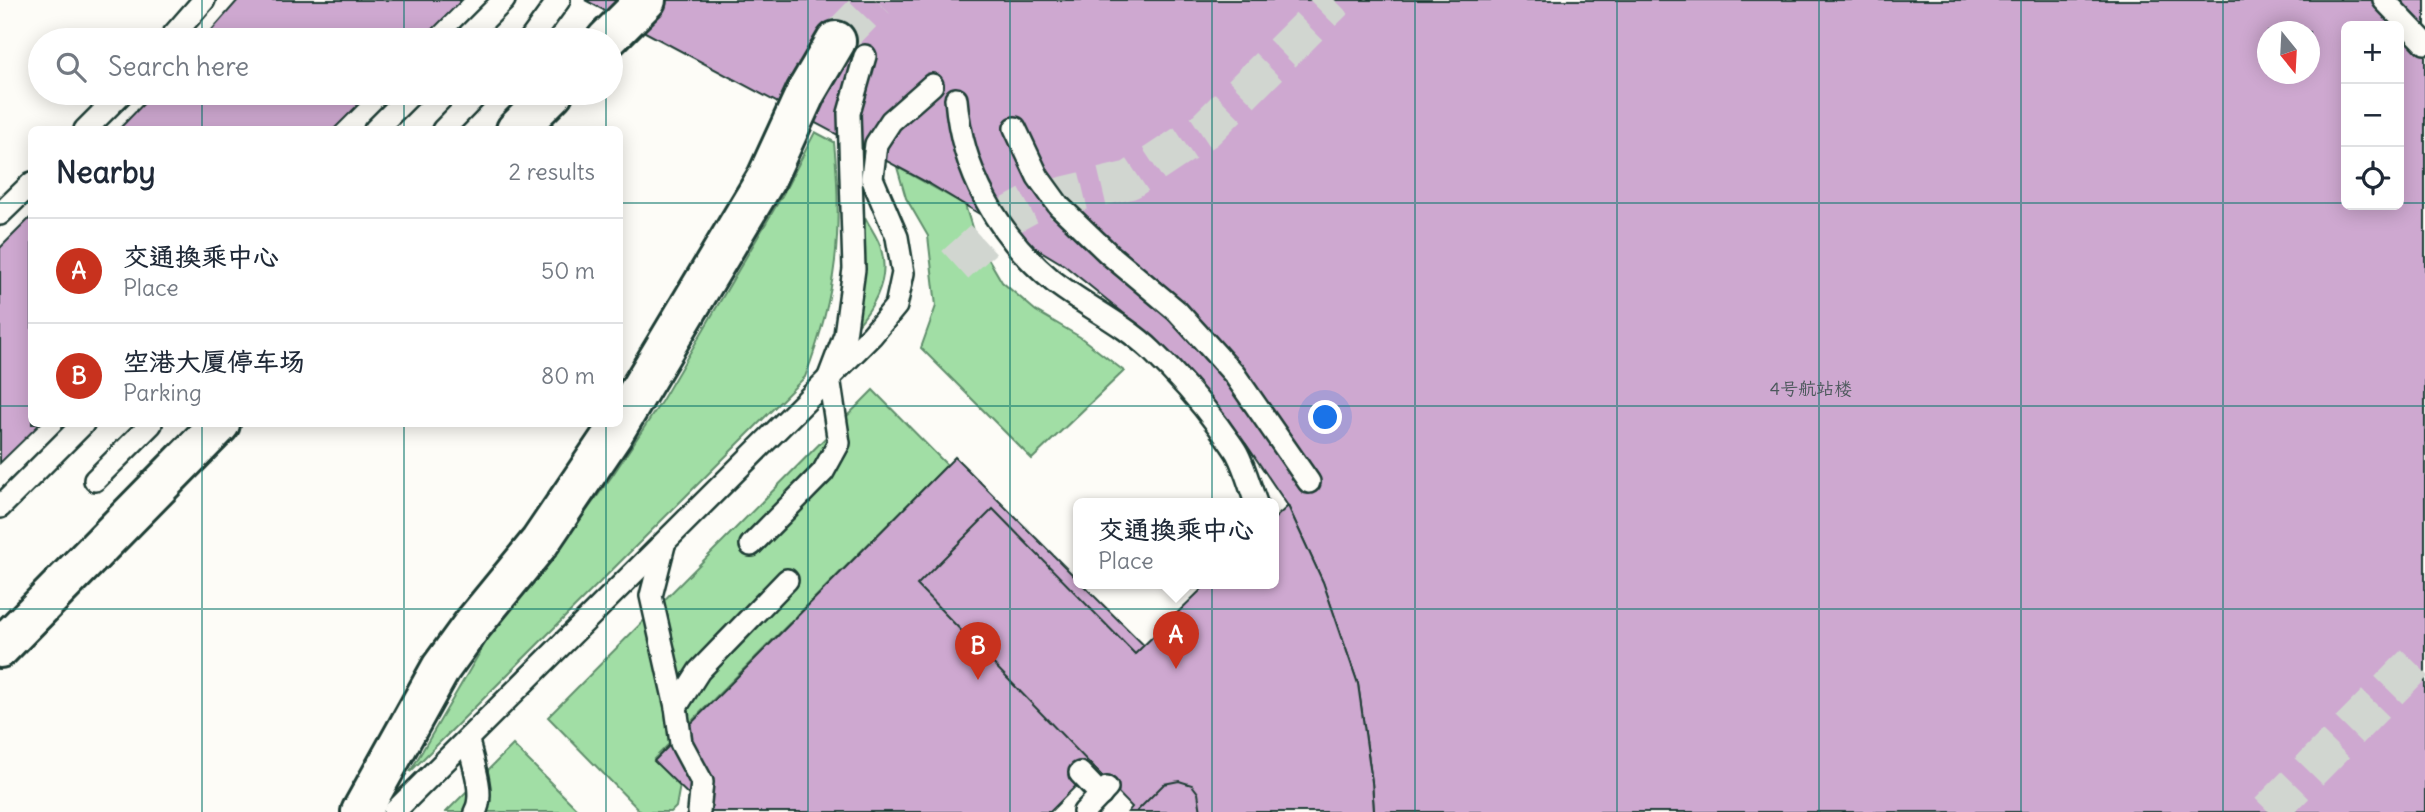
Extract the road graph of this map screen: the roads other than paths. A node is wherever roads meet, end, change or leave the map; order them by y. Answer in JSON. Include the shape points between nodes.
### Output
{"nodes":[{"id":1,"x":204,"y":0,"type":"edge"},
{"id":2,"x":504,"y":0,"type":"edge"},
{"id":3,"x":559,"y":0,"type":"edge"},
{"id":4,"x":646,"y":0,"type":"edge"},
{"id":5,"x":2384,"y":0,"type":"edge"},
{"id":6,"x":180,"y":28,"type":"edge"},
{"id":7,"x":476,"y":28,"type":"edge"},
{"id":8,"x":539,"y":28,"type":"edge"},
{"id":9,"x":618,"y":28,"type":"edge"},
{"id":10,"x":2425,"y":43,"type":"edge"},
{"id":11,"x":851,"y":48,"type":"joint"},
{"id":12,"x":932,"y":85,"type":"dead end"},
{"id":13,"x":956,"y":99,"type":"dead end"},
{"id":14,"x":110,"y":105,"type":"edge"},
{"id":15,"x":400,"y":105,"type":"edge"},
{"id":16,"x":467,"y":105,"type":"edge"},
{"id":17,"x":541,"y":105,"type":"edge"},
{"id":18,"x":89,"y":126,"type":"edge"},
{"id":19,"x":379,"y":126,"type":"edge"},
{"id":20,"x":447,"y":126,"type":"edge"},
{"id":21,"x":520,"y":126,"type":"edge"},
{"id":22,"x":1015,"y":128,"type":"dead end"},
{"id":23,"x":28,"y":187,"type":"edge"},
{"id":24,"x":0,"y":215,"type":"edge"},
{"id":25,"x":829,"y":377,"type":"junction"},
{"id":26,"x":623,"y":417,"type":"edge"},
{"id":27,"x":80,"y":427,"type":"edge"},
{"id":28,"x":148,"y":427,"type":"edge"},
{"id":29,"x":217,"y":427,"type":"edge"},
{"id":30,"x":617,"y":427,"type":"edge"},
{"id":31,"x":95,"y":480,"type":"dead end"},
{"id":32,"x":1309,"y":482,"type":"dead end"},
{"id":33,"x":1254,"y":498,"type":"edge"},
{"id":34,"x":0,"y":507,"type":"edge"},
{"id":35,"x":665,"y":542,"type":"junction"},
{"id":36,"x":751,"y":545,"type":"dead end"},
{"id":37,"x":787,"y":580,"type":"dead end"},
{"id":38,"x":0,"y":648,"type":"edge"},
{"id":39,"x":676,"y":706,"type":"junction"},
{"id":40,"x":468,"y":739,"type":"junction"},
{"id":41,"x":1080,"y":773,"type":"dead end"},
{"id":42,"x":362,"y":812,"type":"edge"},
{"id":43,"x":394,"y":812,"type":"edge"},
{"id":44,"x":475,"y":812,"type":"edge"},
{"id":45,"x":699,"y":812,"type":"edge"},
{"id":46,"x":1084,"y":812,"type":"edge"}],
"edges":[{"from":1,"to":6,"type":"lane"},
{"from":2,"to":7,"type":"lane"},
{"from":3,"to":8,"type":"lane"},
{"from":4,"to":9,"type":"street"},
{"from":5,"to":10,"type":"lane"},
{"from":11,"to":25,"type":"lane","via":[[854,269],[845,335]]},
{"from":11,"to":26,"type":"street","via":[[806,92],[767,177]]},
{"from":12,"to":25,"type":"lane","via":[[891,121],[876,144],[872,178],[897,237],[903,273],[896,306]]},
{"from":13,"to":33,"type":"lane","via":[[969,166],[987,206],[1019,248],[1054,281],[1151,350],[1198,398],[1237,453]]},
{"from":14,"to":18,"type":"lane"},
{"from":15,"to":19,"type":"lane"},
{"from":16,"to":20,"type":"lane"},
{"from":17,"to":21,"type":"street"},
{"from":22,"to":32,"type":"lane","via":[[1038,177],[1059,206],[1177,311],[1234,374]]},
{"from":23,"to":24,"type":"lane"},
{"from":25,"to":35,"type":"lane"},
{"from":25,"to":36,"type":"lane","via":[[839,443],[823,472]]},
{"from":27,"to":34,"type":"lane"},
{"from":28,"to":31,"type":"lane"},
{"from":29,"to":38,"type":"street"},
{"from":30,"to":42,"type":"street","via":[[540,542],[441,668]]},
{"from":35,"to":39,"type":"lane","via":[[651,596]]},
{"from":35,"to":40,"type":"lane"},
{"from":37,"to":39,"type":"lane","via":[[699,671]]},
{"from":39,"to":45,"type":"lane","via":[[681,743],[702,782]]},
{"from":40,"to":43,"type":"lane"},
{"from":40,"to":44,"type":"lane","via":[[477,784]]},
{"from":41,"to":46,"type":"lane","via":[[1104,791]]}]}
